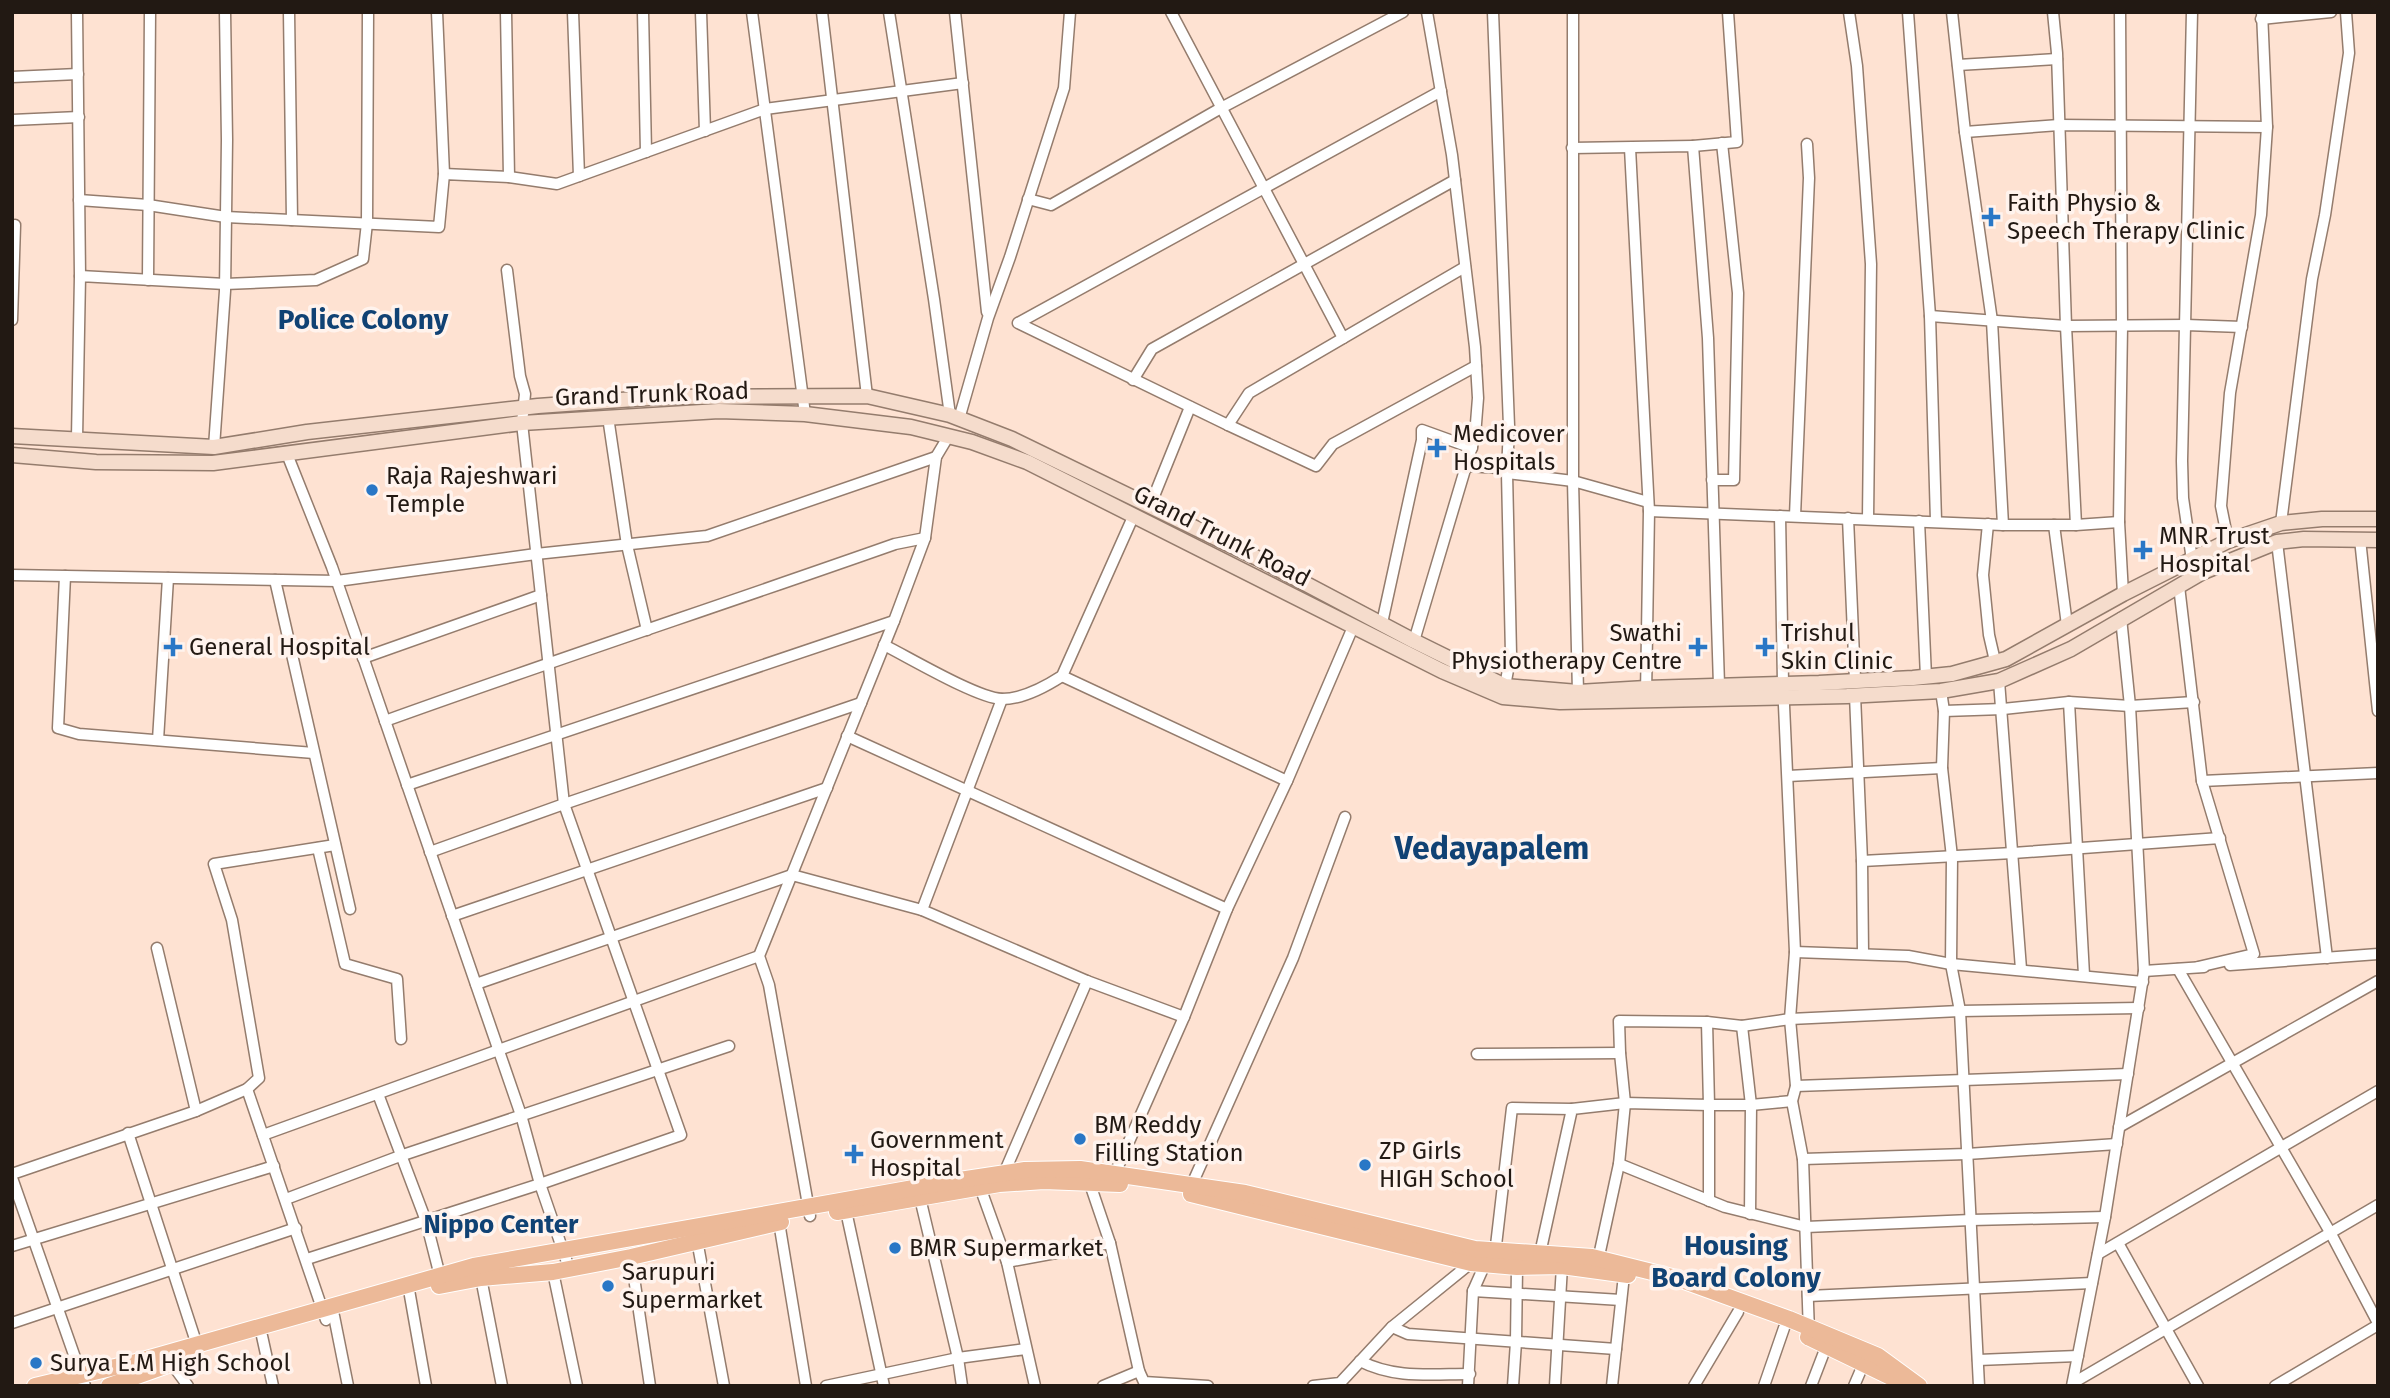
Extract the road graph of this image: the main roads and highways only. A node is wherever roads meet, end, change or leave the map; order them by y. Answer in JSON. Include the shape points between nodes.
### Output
{"nodes":[{"id":1,"x":915,"y":407,"type":"junction"},
{"id":2,"x":976,"y":425,"type":"junction"},
{"id":3,"x":911,"y":427,"type":"junction"},
{"id":4,"x":12,"y":436,"type":"edge"},
{"id":5,"x":972,"y":442,"type":"junction"},
{"id":6,"x":12,"y":455,"type":"edge"},
{"id":7,"x":1127,"y":495,"type":"junction"},
{"id":8,"x":1154,"y":508,"type":"junction"},
{"id":9,"x":1126,"y":514,"type":"junction"},
{"id":10,"x":2378,"y":520,"type":"edge"},
{"id":11,"x":1153,"y":527,"type":"junction"},
{"id":12,"x":2378,"y":539,"type":"edge"},
{"id":13,"x":1784,"y":690,"type":"junction"},
{"id":14,"x":1646,"y":694,"type":"junction"},
{"id":15,"x":1112,"y":1178,"type":"junction"},
{"id":16,"x":1002,"y":1179,"type":"junction"},
{"id":17,"x":1190,"y":1190,"type":"junction"},
{"id":18,"x":809,"y":1211,"type":"junction"},
{"id":19,"x":1539,"y":1260,"type":"junction"},
{"id":20,"x":1486,"y":1261,"type":"junction"},
{"id":21,"x":1597,"y":1265,"type":"junction"},
{"id":22,"x":441,"y":1280,"type":"junction"},
{"id":23,"x":328,"y":1315,"type":"junction"},
{"id":24,"x":1809,"y":1332,"type":"junction"},
{"id":25,"x":83,"y":1380,"type":"edge"},
{"id":26,"x":140,"y":1381,"type":"edge"},
{"id":27,"x":1901,"y":1384,"type":"edge"},
{"id":28,"x":35,"y":1386,"type":"edge"},
{"id":29,"x":109,"y":1386,"type":"edge"},
{"id":30,"x":1919,"y":1386,"type":"edge"}],
"edges":[{"from":1,"to":2,"type":"main road"},
{"from":1,"to":3,"type":"main road"},
{"from":1,"to":4,"type":"main road","via":[[867,396],[662,397],[524,407],[214,447]]},
{"from":2,"to":5,"type":"main road"},
{"from":2,"to":7,"type":"main road"},
{"from":3,"to":5,"type":"main road","name":"Grand Trunk Road"},
{"from":3,"to":6,"type":"main road","name":"Grand Trunk Road","via":[[806,414],[719,411],[522,423],[214,463],[96,462]]},
{"from":5,"to":9,"type":"main road","name":"Grand Trunk Road","via":[[1027,462]]},
{"from":7,"to":8,"type":"main road"},
{"from":7,"to":9,"type":"main road"},
{"from":8,"to":11,"type":"main road"},
{"from":8,"to":14,"type":"main road","via":[[1505,686]]},
{"from":9,"to":11,"type":"main road","name":"Grand Trunk Road"},
{"from":10,"to":12,"type":"main road","via":[[2374,529]]},
{"from":10,"to":13,"type":"main road","via":[[2281,523],[2228,541],[2006,659],[1952,674],[1819,683]]},
{"from":11,"to":14,"type":"main road","name":"Grand Trunk Road","via":[[1503,697],[1560,702]]},
{"from":12,"to":13,"type":"main road","name":"Grand Trunk Road","via":[[2277,542],[2203,572],[2071,649],[1999,681],[1941,691],[1855,695]]},
{"from":13,"to":14,"type":"main road","name":"Grand Trunk Road"},
{"from":13,"to":14,"type":"main road","via":[[1719,685]]},
{"from":15,"to":16,"type":"main road","via":[[1090,1184]]},
{"from":15,"to":16,"type":"main road","via":[[1080,1169],[1025,1170]]},
{"from":15,"to":17,"type":"main road"},
{"from":16,"to":18,"type":"main road"},
{"from":16,"to":18,"type":"main road","via":[[981,1187],[846,1211]]},
{"from":17,"to":20,"type":"main road"},
{"from":17,"to":20,"type":"main road","via":[[1245,1193],[1475,1249]]},
{"from":18,"to":22,"type":"main road","via":[[474,1266]]},
{"from":18,"to":22,"type":"main road","via":[[631,1257],[561,1270]]},
{"from":19,"to":20,"type":"main road"},
{"from":19,"to":20,"type":"main road","via":[[1517,1267]]},
{"from":19,"to":21,"type":"main road"},
{"from":19,"to":21,"type":"main road","via":[[1562,1266]]},
{"from":21,"to":24,"type":"main road","via":[[1667,1283],[1784,1328]]},
{"from":21,"to":24,"type":"main road","via":[[1676,1278]]},
{"from":22,"to":23,"type":"main road"},
{"from":22,"to":23,"type":"main road"},
{"from":23,"to":25,"type":"main road","via":[[197,1345]]},
{"from":23,"to":26,"type":"main road","via":[[171,1363]]},
{"from":24,"to":27,"type":"main road","via":[[1826,1347]]},
{"from":24,"to":30,"type":"main road","via":[[1878,1356]]},
{"from":25,"to":28,"type":"main road"},
{"from":26,"to":29,"type":"main road"}]}
